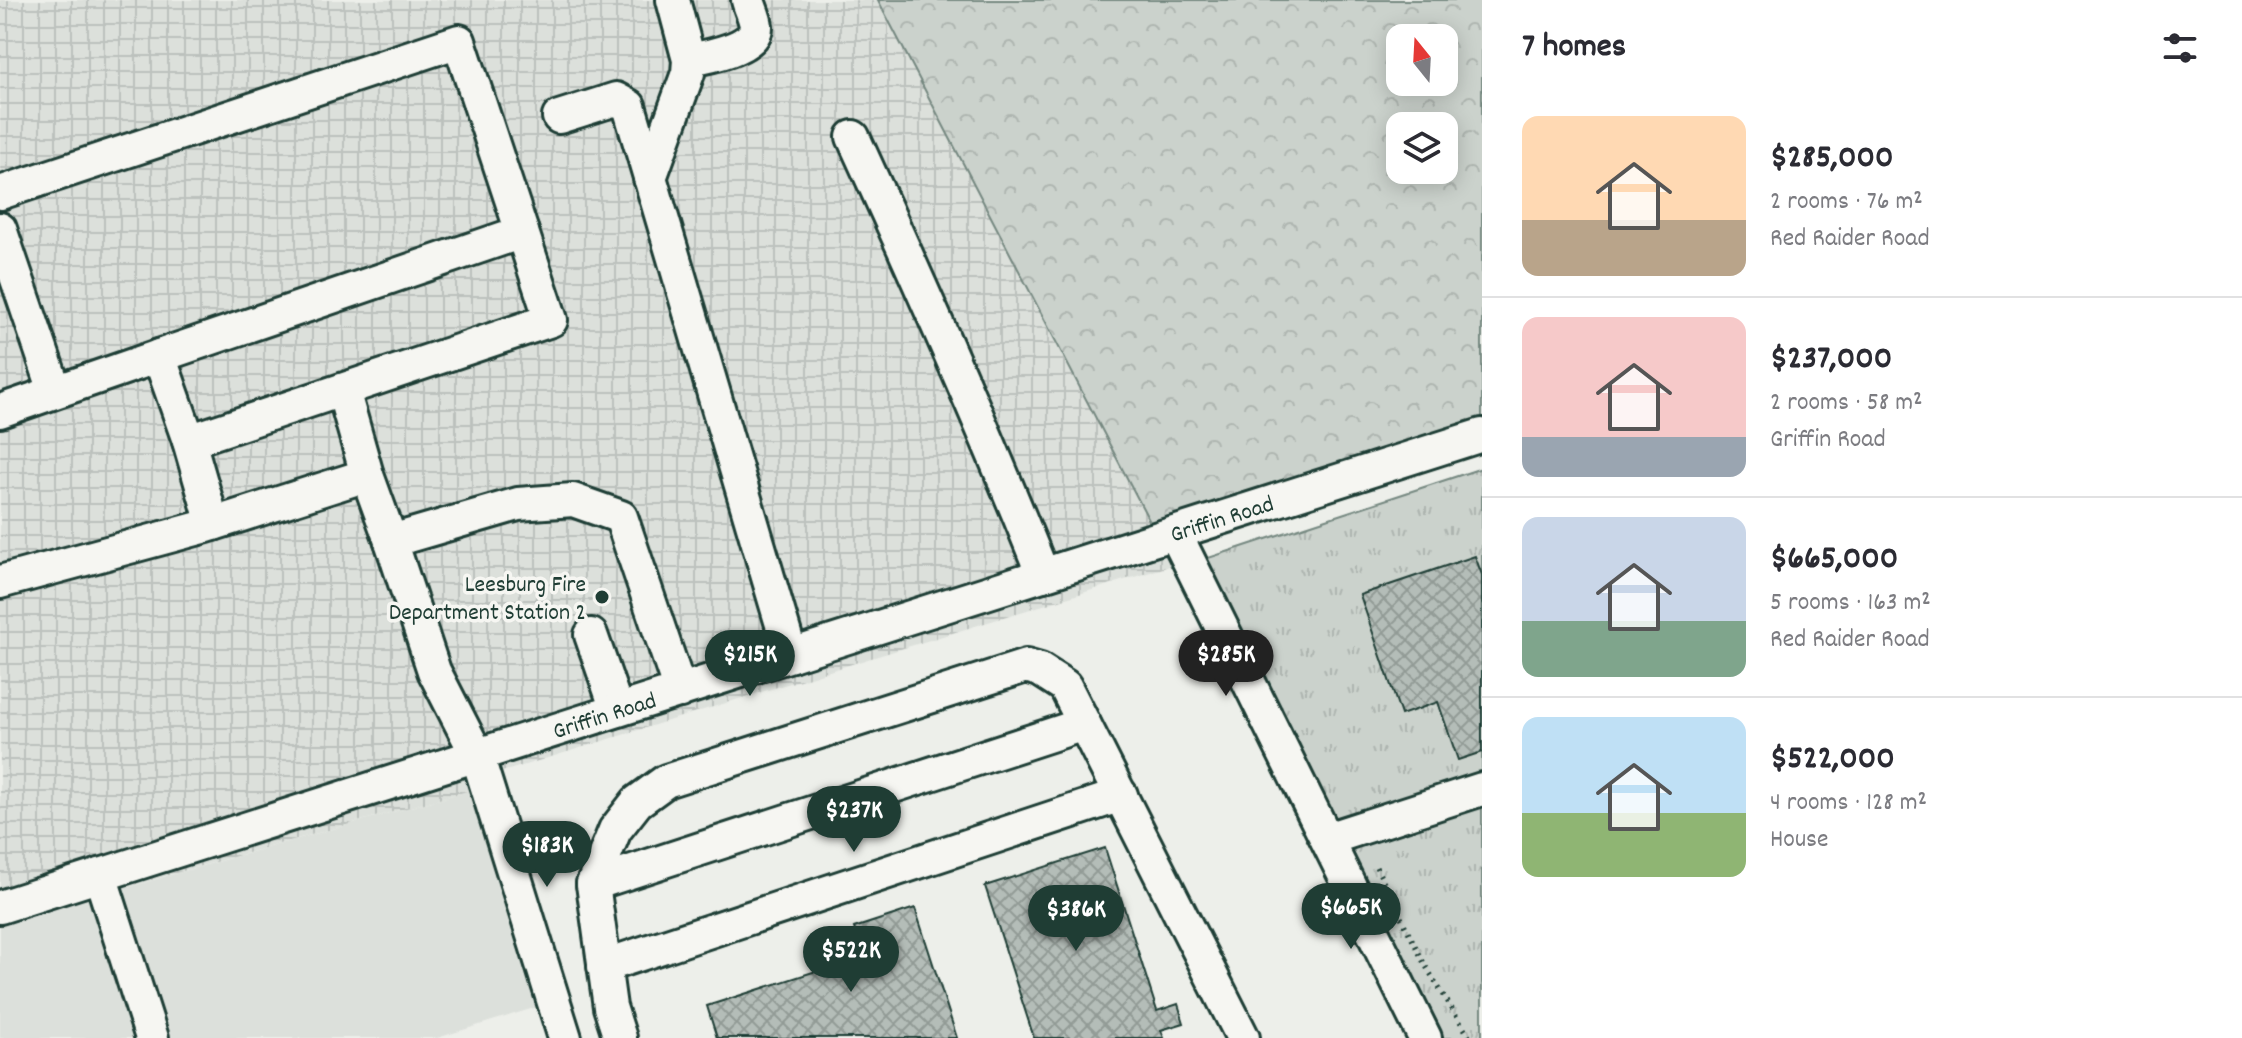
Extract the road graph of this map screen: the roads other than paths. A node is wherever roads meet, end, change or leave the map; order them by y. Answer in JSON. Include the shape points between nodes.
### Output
{"nodes":[{"id":1,"x":673,"y":0,"type":"edge"},
{"id":2,"x":748,"y":0,"type":"edge"},
{"id":3,"x":689,"y":60,"type":"junction"},
{"id":4,"x":559,"y":117,"type":"dead end"},
{"id":5,"x":853,"y":137,"type":"dead end"},
{"id":6,"x":650,"y":178,"type":"junction"},
{"id":7,"x":0,"y":193,"type":"edge"},
{"id":8,"x":0,"y":229,"type":"edge"},
{"id":9,"x":522,"y":232,"type":"junction"},
{"id":10,"x":159,"y":356,"type":"junction"},
{"id":11,"x":343,"y":390,"type":"junction"},
{"id":12,"x":55,"y":391,"type":"junction"},
{"id":13,"x":0,"y":411,"type":"edge"},
{"id":14,"x":1482,"y":435,"type":"edge"},
{"id":15,"x":189,"y":441,"type":"junction"},
{"id":16,"x":367,"y":475,"type":"junction"},
{"id":17,"x":213,"y":524,"type":"junction"},
{"id":18,"x":1175,"y":533,"type":"junction"},
{"id":19,"x":391,"y":541,"type":"junction"},
{"id":20,"x":1043,"y":575,"type":"junction"},
{"id":21,"x":0,"y":582,"type":"edge"},
{"id":22,"x":591,"y":635,"type":"dead end"},
{"id":23,"x":791,"y":655,"type":"junction"},
{"id":24,"x":680,"y":691,"type":"junction"},
{"id":25,"x":617,"y":710,"type":"junction"},
{"id":26,"x":1084,"y":724,"type":"junction"},
{"id":27,"x":477,"y":755,"type":"junction"},
{"id":28,"x":1482,"y":789,"type":"edge"},
{"id":29,"x":1121,"y":795,"type":"junction"},
{"id":30,"x":1327,"y":839,"type":"junction"},
{"id":31,"x":100,"y":875,"type":"junction"},
{"id":32,"x":593,"y":884,"type":"junction"},
{"id":33,"x":0,"y":907,"type":"edge"},
{"id":34,"x":604,"y":966,"type":"junction"},
{"id":35,"x":152,"y":1038,"type":"edge"},
{"id":36,"x":565,"y":1038,"type":"edge"},
{"id":37,"x":620,"y":1038,"type":"edge"},
{"id":38,"x":1243,"y":1038,"type":"edge"},
{"id":39,"x":1425,"y":1038,"type":"edge"}],
"edges":[{"from":1,"to":3,"type":"street"},
{"from":2,"to":3,"type":"street","via":[[756,26],[749,41]]},
{"from":3,"to":6,"type":"street","via":[[685,85]]},
{"from":4,"to":6,"type":"street","via":[[624,101]]},
{"from":5,"to":20,"type":"street"},
{"from":6,"to":23,"type":"street"},
{"from":7,"to":9,"type":"street","via":[[459,41]]},
{"from":8,"to":12,"type":"street"},
{"from":9,"to":10,"type":"street"},
{"from":9,"to":11,"type":"street","via":[[551,320]]},
{"from":10,"to":12,"type":"street"},
{"from":10,"to":15,"type":"street"},
{"from":11,"to":15,"type":"street"},
{"from":11,"to":16,"type":"street"},
{"from":12,"to":13,"type":"street"},
{"from":14,"to":18,"type":"street","name":"Griffin Road"},
{"from":15,"to":17,"type":"street"},
{"from":16,"to":17,"type":"street"},
{"from":16,"to":19,"type":"street"},
{"from":17,"to":21,"type":"street"},
{"from":18,"to":20,"type":"street","name":"Griffin Road"},
{"from":18,"to":30,"type":"street"},
{"from":19,"to":24,"type":"street","via":[[518,504],[573,500],[621,517]]},
{"from":19,"to":27,"type":"street","via":[[434,671]]},
{"from":20,"to":23,"type":"street","name":"Griffin Road"},
{"from":22,"to":25,"type":"street"},
{"from":23,"to":24,"type":"street","name":"Griffin Road"},
{"from":24,"to":25,"type":"street","name":"Griffin Road"},
{"from":25,"to":27,"type":"street","name":"Griffin Road"},
{"from":26,"to":29,"type":"street"},
{"from":26,"to":32,"type":"street"},
{"from":26,"to":32,"type":"street","via":[[1065,686],[1026,666],[666,781],[637,802],[615,830]]},
{"from":27,"to":31,"type":"street","name":"Griffin Road"},
{"from":27,"to":36,"type":"street"},
{"from":28,"to":30,"type":"street"},
{"from":29,"to":34,"type":"street"},
{"from":29,"to":38,"type":"street"},
{"from":30,"to":39,"type":"street"},
{"from":31,"to":33,"type":"street","name":"Griffin Road"},
{"from":31,"to":35,"type":"street"},
{"from":32,"to":34,"type":"street"},
{"from":34,"to":37,"type":"street"}]}
